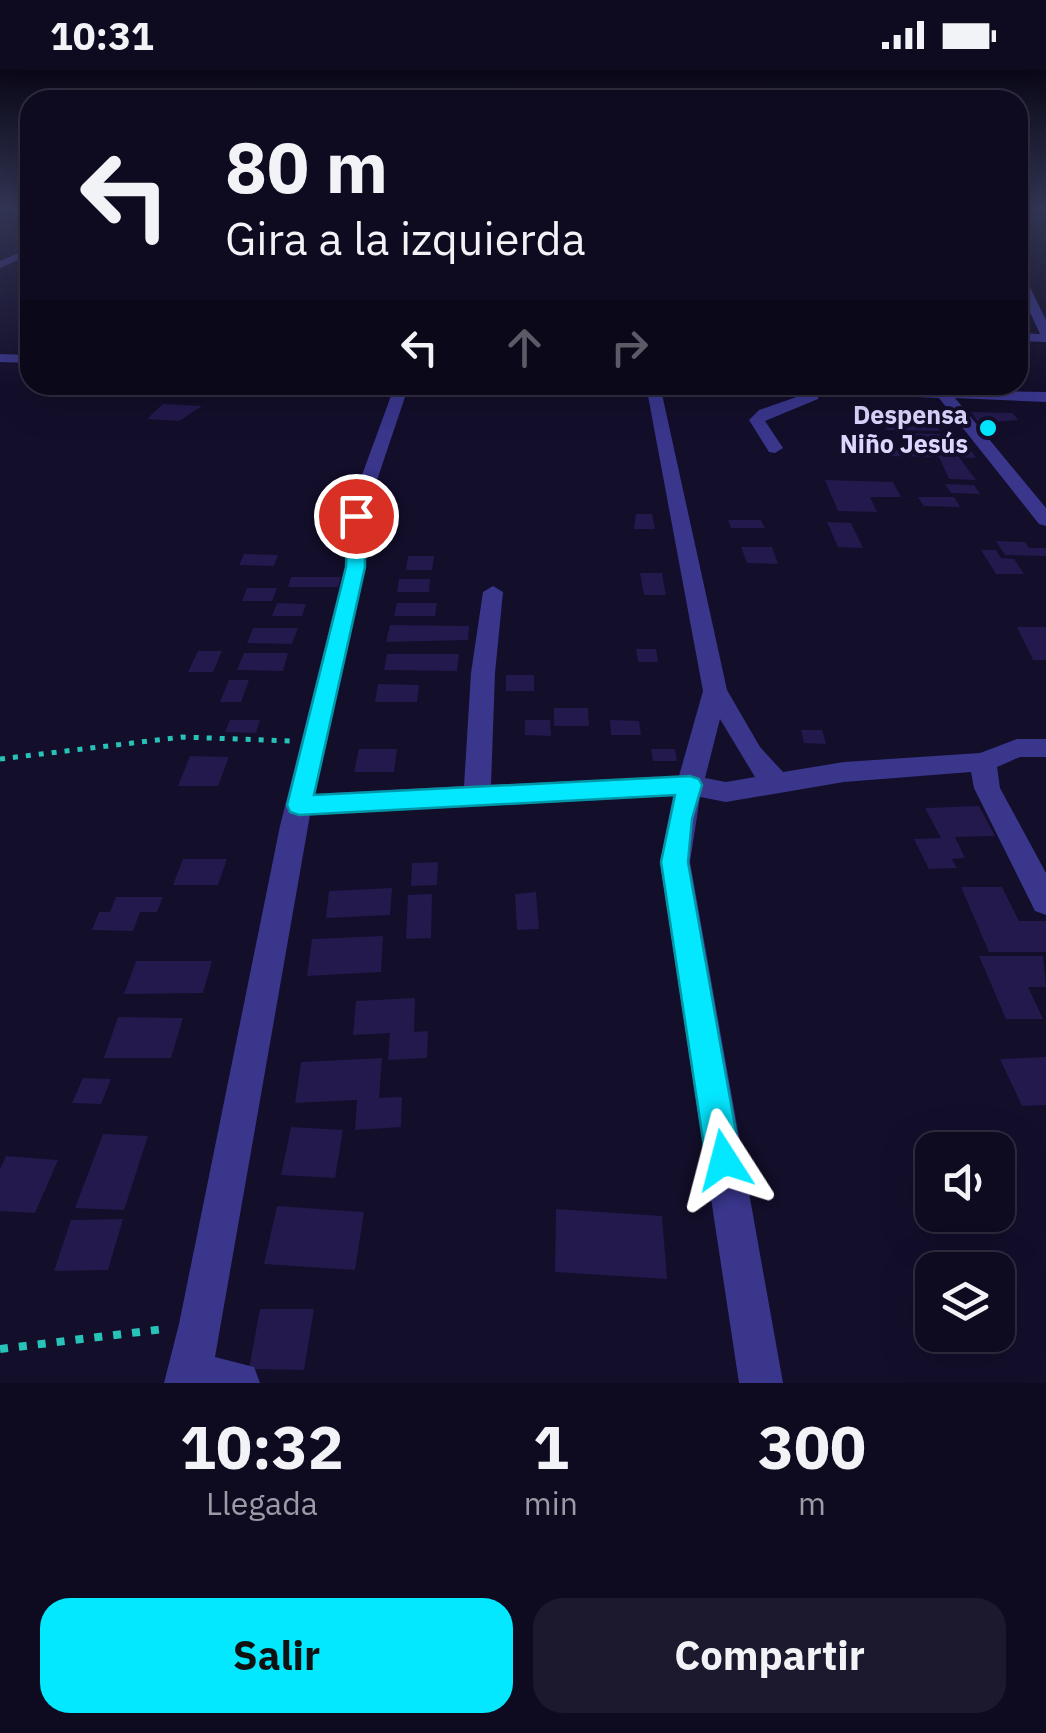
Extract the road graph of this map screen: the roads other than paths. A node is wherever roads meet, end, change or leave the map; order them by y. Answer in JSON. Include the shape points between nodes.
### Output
{"nodes":[{"id":1,"x":1028,"y":289,"type":"edge"},
{"id":2,"x":1046,"y":335,"type":"edge"},
{"id":3,"x":398,"y":395,"type":"edge"},
{"id":4,"x":654,"y":395,"type":"edge"},
{"id":5,"x":818,"y":395,"type":"edge"},
{"id":6,"x":945,"y":395,"type":"edge"},
{"id":7,"x":994,"y":395,"type":"edge"},
{"id":8,"x":1046,"y":397,"type":"edge"},
{"id":9,"x":774,"y":448,"type":"dead end"},
{"id":10,"x":1046,"y":520,"type":"edge"},
{"id":11,"x":493,"y":592,"type":"dead end"},
{"id":12,"x":715,"y":691,"type":"junction"},
{"id":13,"x":1046,"y":748,"type":"edge"},
{"id":14,"x":984,"y":762,"type":"junction"},
{"id":15,"x":690,"y":785,"type":"junction"},
{"id":16,"x":780,"y":785,"type":"junction"},
{"id":17,"x":478,"y":796,"type":"junction"},
{"id":18,"x":299,"y":805,"type":"junction"},
{"id":19,"x":1046,"y":902,"type":"edge"},
{"id":20,"x":186,"y":1379,"type":"edge"},
{"id":21,"x":238,"y":1383,"type":"edge"},
{"id":22,"x":760,"y":1383,"type":"edge"}],
"edges":[{"from":1,"to":2,"type":"street"},
{"from":3,"to":18,"type":"street","via":[[356,516],[356,567]]},
{"from":4,"to":12,"type":"street"},
{"from":5,"to":9,"type":"street","via":[[757,420]]},
{"from":6,"to":10,"type":"street"},
{"from":7,"to":8,"type":"street"},
{"from":11,"to":17,"type":"street"},
{"from":12,"to":15,"type":"street"},
{"from":12,"to":16,"type":"street","via":[[758,770]]},
{"from":13,"to":14,"type":"street","via":[[1017,748]]},
{"from":14,"to":16,"type":"street","via":[[844,772]]},
{"from":14,"to":19,"type":"street","via":[[987,788]]},
{"from":15,"to":16,"type":"street","via":[[726,792]]},
{"from":15,"to":17,"type":"street"},
{"from":15,"to":22,"type":"street","via":[[674,862]]},
{"from":17,"to":18,"type":"street"},
{"from":18,"to":20,"type":"street"},
{"from":20,"to":21,"type":"street"}]}
